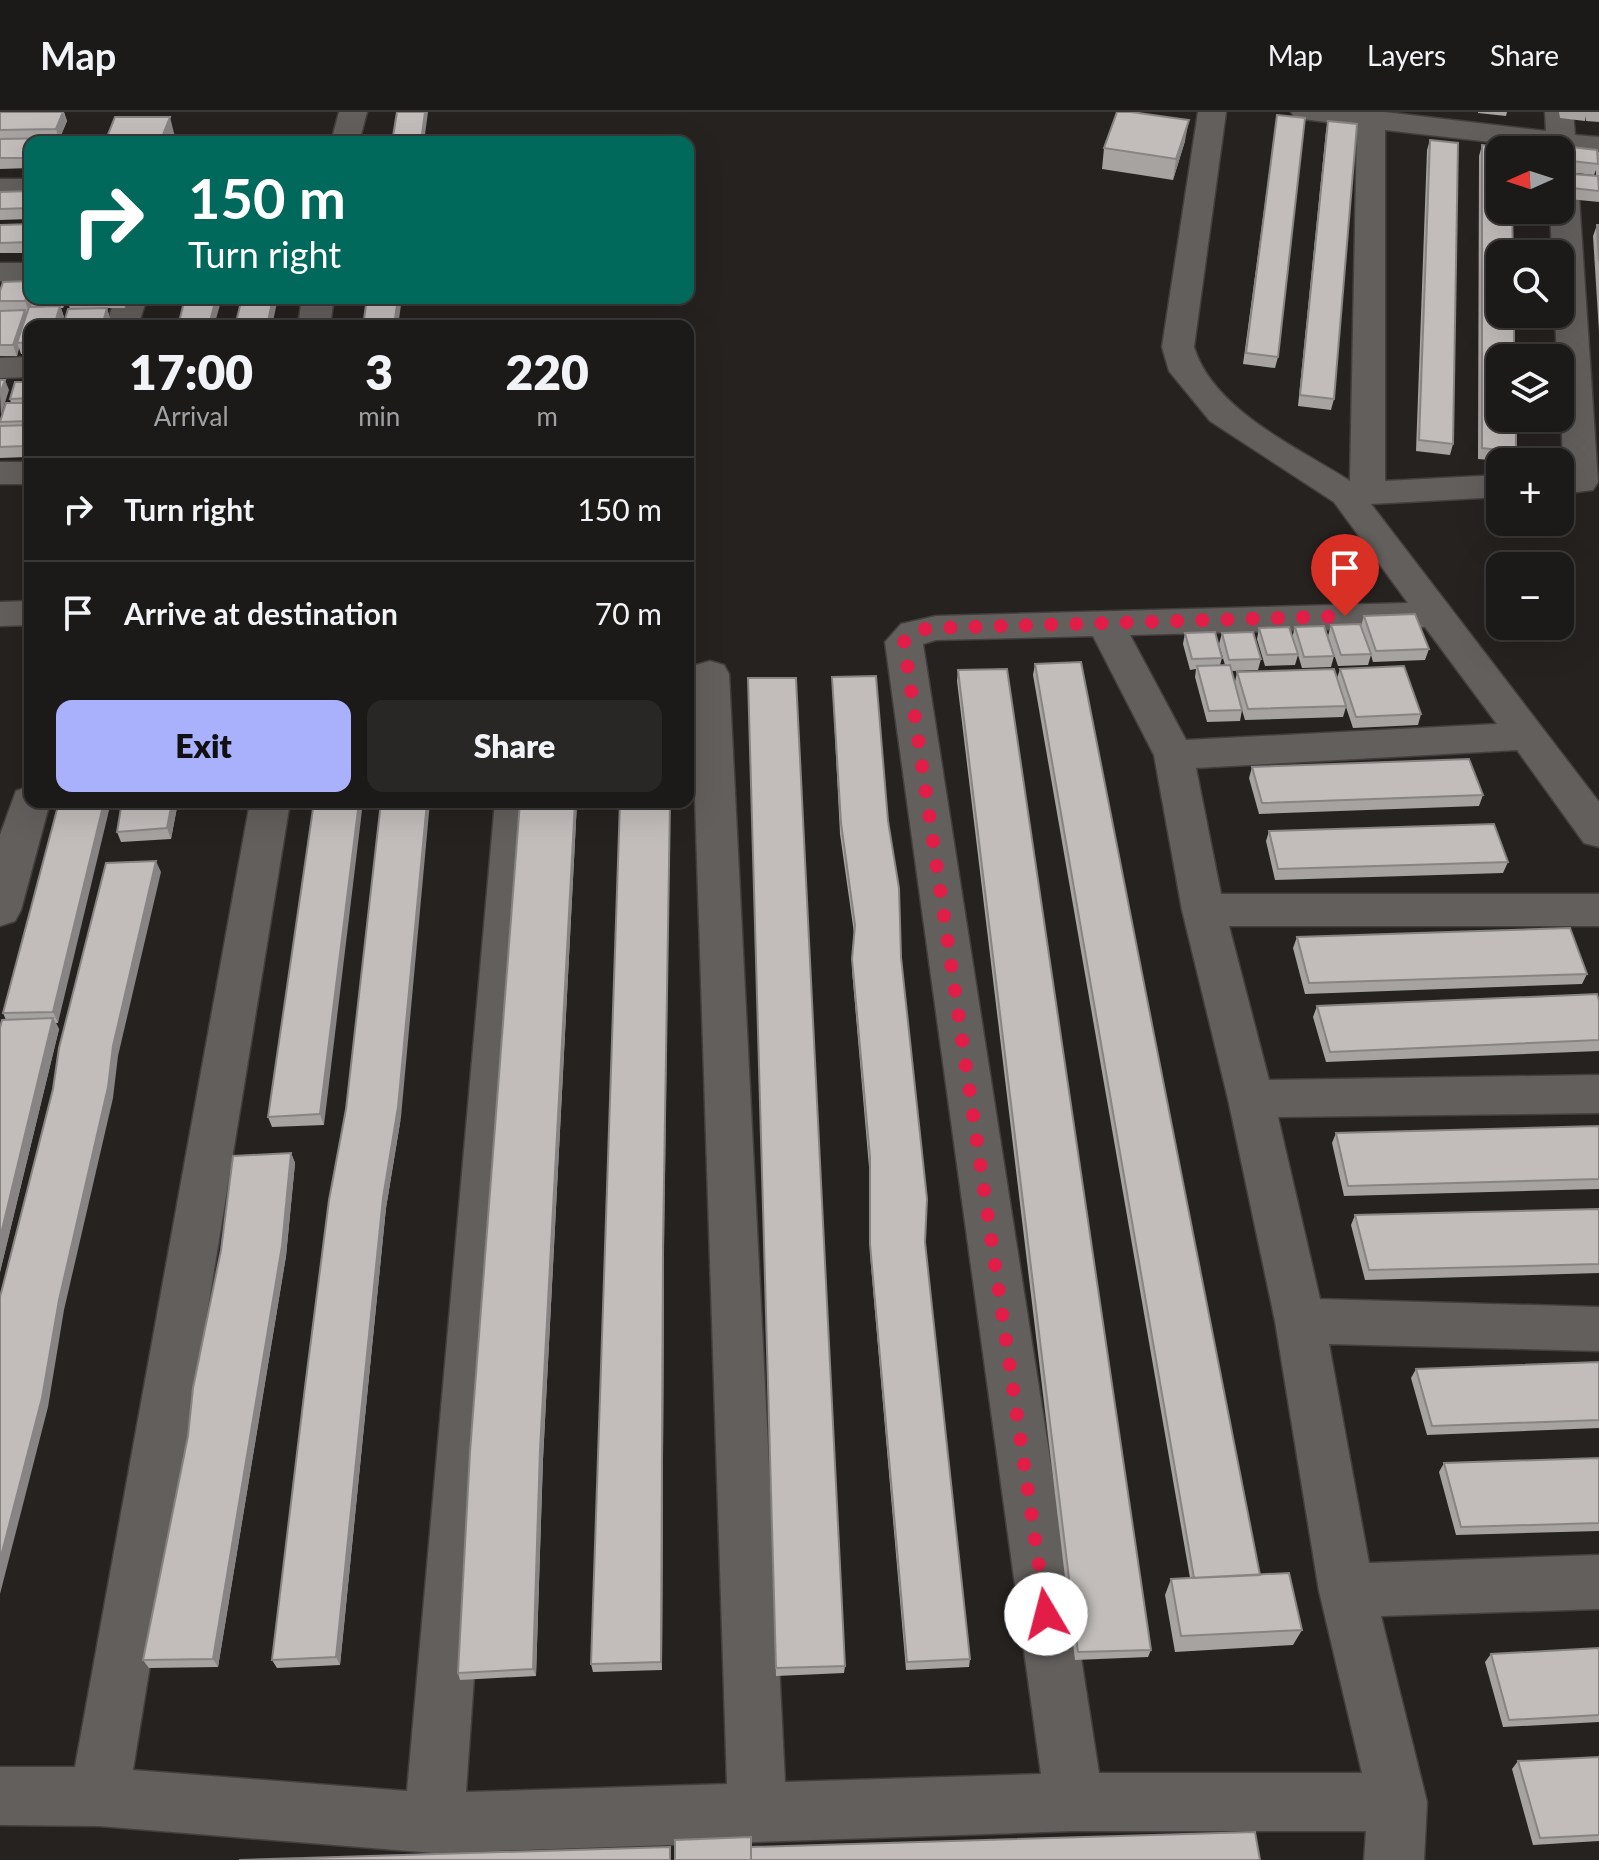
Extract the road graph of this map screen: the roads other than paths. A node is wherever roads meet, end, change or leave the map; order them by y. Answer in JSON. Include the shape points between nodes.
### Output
{"nodes":[{"id":1,"x":353,"y":112,"type":"edge"},
{"id":2,"x":1212,"y":112,"type":"edge"},
{"id":3,"x":1305,"y":112,"type":"edge"},
{"id":4,"x":1371,"y":116,"type":"edge"},
{"id":5,"x":1560,"y":127,"type":"edge"},
{"id":6,"x":347,"y":136,"type":"edge"},
{"id":7,"x":1599,"y":146,"type":"edge"},
{"id":8,"x":0,"y":188,"type":"edge"},
{"id":9,"x":24,"y":188,"type":"edge"},
{"id":10,"x":1565,"y":227,"type":"junction"},
{"id":11,"x":1599,"y":231,"type":"edge"},
{"id":12,"x":0,"y":272,"type":"edge"},
{"id":13,"x":24,"y":272,"type":"edge"},
{"id":14,"x":24,"y":367,"type":"edge"},
{"id":15,"x":0,"y":368,"type":"edge"},
{"id":16,"x":0,"y":473,"type":"edge"},
{"id":17,"x":24,"y":473,"type":"edge"},
{"id":18,"x":1574,"y":482,"type":"edge"},
{"id":19,"x":1486,"y":487,"type":"edge"},
{"id":20,"x":1357,"y":493,"type":"junction"},
{"id":21,"x":24,"y":613,"type":"edge"},
{"id":22,"x":0,"y":614,"type":"edge"},
{"id":23,"x":1436,"y":614,"type":"junction"},
{"id":24,"x":1104,"y":621,"type":"junction"},
{"id":25,"x":710,"y":674,"type":"dead end"},
{"id":26,"x":1527,"y":736,"type":"junction"},
{"id":27,"x":1174,"y":755,"type":"junction"},
{"id":28,"x":28,"y":808,"type":"edge"},
{"id":29,"x":269,"y":808,"type":"edge"},
{"id":30,"x":515,"y":808,"type":"edge"},
{"id":31,"x":1599,"y":832,"type":"edge"},
{"id":32,"x":0,"y":910,"type":"edge"},
{"id":33,"x":1203,"y":910,"type":"junction"},
{"id":34,"x":1599,"y":910,"type":"edge"},
{"id":35,"x":1599,"y":1094,"type":"edge"},
{"id":36,"x":1251,"y":1099,"type":"junction"},
{"id":37,"x":1300,"y":1321,"type":"junction"},
{"id":38,"x":1599,"y":1329,"type":"edge"},
{"id":39,"x":1599,"y":1582,"type":"edge"},
{"id":40,"x":1347,"y":1591,"type":"junction"},
{"id":41,"x":0,"y":1796,"type":"edge"},
{"id":42,"x":99,"y":1797,"type":"junction"},
{"id":43,"x":1074,"y":1802,"type":"junction"},
{"id":44,"x":1398,"y":1802,"type":"junction"},
{"id":45,"x":757,"y":1813,"type":"junction"},
{"id":46,"x":434,"y":1823,"type":"junction"},
{"id":47,"x":1394,"y":1860,"type":"edge"}],
"edges":[{"from":1,"to":6,"type":"street"},
{"from":2,"to":20,"type":"street","via":[[1178,347],[1185,371],[1222,414]]},
{"from":3,"to":4,"type":"street"},
{"from":4,"to":5,"type":"street"},
{"from":4,"to":20,"type":"street"},
{"from":5,"to":7,"type":"street"},
{"from":5,"to":10,"type":"street"},
{"from":8,"to":9,"type":"street"},
{"from":10,"to":11,"type":"street"},
{"from":10,"to":18,"type":"street","via":[[1581,482]]},
{"from":12,"to":13,"type":"street"},
{"from":14,"to":15,"type":"street"},
{"from":16,"to":17,"type":"street"},
{"from":19,"to":20,"type":"street"},
{"from":20,"to":23,"type":"street"},
{"from":21,"to":22,"type":"street"},
{"from":23,"to":24,"type":"street"},
{"from":23,"to":26,"type":"street"},
{"from":24,"to":27,"type":"street"},
{"from":24,"to":43,"type":"street","via":[[920,629],[904,642]]},
{"from":25,"to":45,"type":"street"},
{"from":26,"to":27,"type":"street"},
{"from":26,"to":31,"type":"street"},
{"from":27,"to":33,"type":"street"},
{"from":28,"to":32,"type":"street"},
{"from":29,"to":42,"type":"street"},
{"from":30,"to":46,"type":"street"},
{"from":33,"to":34,"type":"street"},
{"from":33,"to":36,"type":"street"},
{"from":35,"to":36,"type":"street"},
{"from":36,"to":37,"type":"street"},
{"from":37,"to":38,"type":"street"},
{"from":37,"to":40,"type":"street"},
{"from":39,"to":40,"type":"street"},
{"from":40,"to":44,"type":"street"},
{"from":41,"to":42,"type":"street"},
{"from":42,"to":46,"type":"street"},
{"from":43,"to":44,"type":"street"},
{"from":43,"to":45,"type":"street"},
{"from":44,"to":47,"type":"street"},
{"from":45,"to":46,"type":"street"}]}
